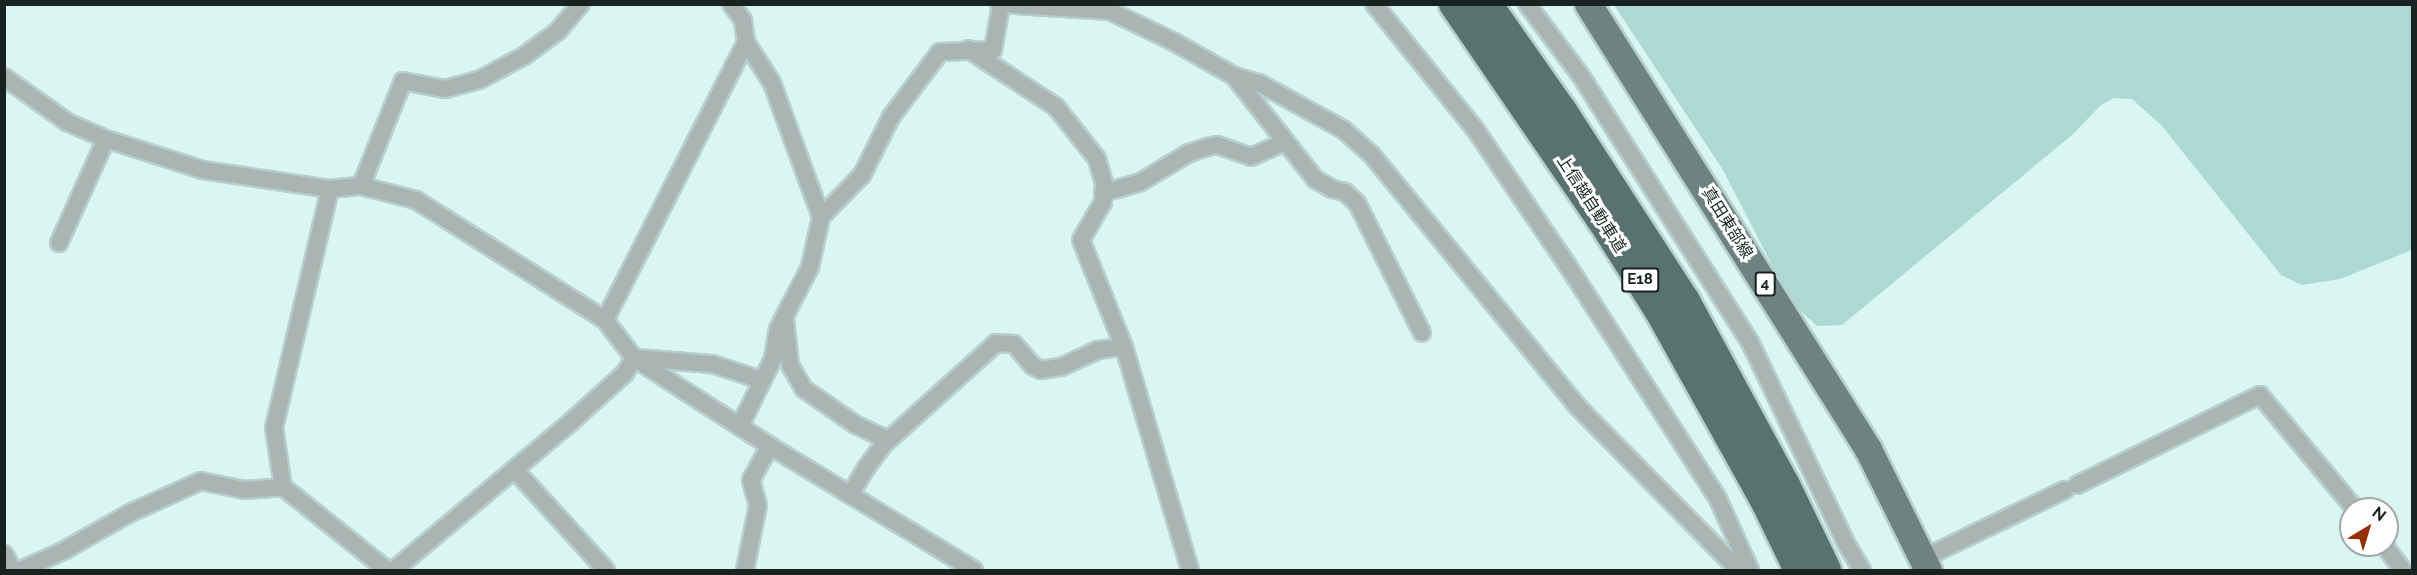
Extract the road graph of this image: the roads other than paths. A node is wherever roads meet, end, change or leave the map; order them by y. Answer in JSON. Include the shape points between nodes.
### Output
{"nodes":[{"id":1,"x":581,"y":4,"type":"edge"},
{"id":2,"x":732,"y":4,"type":"edge"},
{"id":3,"x":1374,"y":4,"type":"edge"},
{"id":4,"x":1454,"y":4,"type":"edge"},
{"id":5,"x":1487,"y":4,"type":"edge"},
{"id":6,"x":1527,"y":4,"type":"edge"},
{"id":7,"x":1588,"y":4,"type":"edge"},
{"id":8,"x":1000,"y":5,"type":"edge"},
{"id":9,"x":1109,"y":8,"type":"edge"},
{"id":10,"x":746,"y":42,"type":"junction"},
{"id":11,"x":968,"y":49,"type":"junction"},
{"id":12,"x":1234,"y":76,"type":"junction"},
{"id":13,"x":4,"y":77,"type":"edge"},
{"id":14,"x":106,"y":139,"type":"junction"},
{"id":15,"x":1285,"y":142,"type":"junction"},
{"id":16,"x":361,"y":186,"type":"junction"},
{"id":17,"x":330,"y":189,"type":"junction"},
{"id":18,"x":1103,"y":193,"type":"junction"},
{"id":19,"x":821,"y":217,"type":"junction"},
{"id":20,"x":59,"y":243,"type":"dead end"},
{"id":21,"x":785,"y":316,"type":"junction"},
{"id":22,"x":605,"y":320,"type":"junction"},
{"id":23,"x":1422,"y":333,"type":"dead end"},
{"id":24,"x":1124,"y":347,"type":"junction"},
{"id":25,"x":634,"y":358,"type":"junction"},
{"id":26,"x":761,"y":380,"type":"junction"},
{"id":27,"x":740,"y":426,"type":"junction"},
{"id":28,"x":888,"y":440,"type":"junction"},
{"id":29,"x":770,"y":446,"type":"junction"},
{"id":30,"x":515,"y":470,"type":"junction"},
{"id":31,"x":283,"y":486,"type":"junction"},
{"id":32,"x":850,"y":495,"type":"junction"},
{"id":33,"x":2345,"y":497,"type":"edge"},
{"id":34,"x":4,"y":554,"type":"edge"},
{"id":35,"x":2393,"y":557,"type":"edge"},
{"id":36,"x":950,"y":563,"type":"edge"},
{"id":37,"x":1925,"y":565,"type":"edge"},
{"id":38,"x":13,"y":570,"type":"edge"},
{"id":39,"x":21,"y":570,"type":"edge"},
{"id":40,"x":387,"y":570,"type":"edge"},
{"id":41,"x":394,"y":570,"type":"edge"},
{"id":42,"x":606,"y":570,"type":"edge"},
{"id":43,"x":745,"y":570,"type":"edge"},
{"id":44,"x":974,"y":570,"type":"edge"},
{"id":45,"x":1190,"y":570,"type":"edge"},
{"id":46,"x":1739,"y":570,"type":"edge"},
{"id":47,"x":1750,"y":570,"type":"edge"},
{"id":48,"x":1799,"y":570,"type":"edge"},
{"id":49,"x":1826,"y":570,"type":"edge"},
{"id":50,"x":1862,"y":570,"type":"edge"},
{"id":51,"x":2403,"y":570,"type":"edge"}],
"edges":[{"from":1,"to":16,"type":"street","via":[[558,31],[524,56],[479,80],[445,89],[403,81]]},
{"from":2,"to":10,"type":"street","via":[[743,20]]},
{"from":3,"to":47,"type":"street","via":[[1475,129],[1568,266],[1718,498]]},
{"from":4,"to":48,"type":"highway","name":"上信越自動車道","number":"E18","via":[[1662,315]]},
{"from":5,"to":49,"type":"highway","name":"上信越自動車道","number":"E18","via":[[1562,111],[1685,301]]},
{"from":6,"to":50,"type":"street","via":[[1581,76],[1751,344]]},
{"from":7,"to":37,"type":"main road","name":"真田東部線","number":"4","via":[[1868,449]]},
{"from":8,"to":9,"type":"street"},
{"from":8,"to":11,"type":"street","via":[[993,50]]},
{"from":9,"to":12,"type":"street"},
{"from":10,"to":19,"type":"street","via":[[772,83]]},
{"from":10,"to":22,"type":"street"},
{"from":11,"to":18,"type":"street","via":[[1056,107],[1097,159]]},
{"from":11,"to":19,"type":"street","via":[[940,52],[891,117],[862,175]]},
{"from":12,"to":15,"type":"street"},
{"from":12,"to":46,"type":"street","via":[[1259,83],[1313,112],[1344,130],[1371,154],[1579,408]]},
{"from":13,"to":14,"type":"street","via":[[67,122]]},
{"from":14,"to":17,"type":"street","via":[[203,170]]},
{"from":14,"to":20,"type":"street"},
{"from":15,"to":18,"type":"street","via":[[1251,157],[1207,147],[1189,153],[1139,183]]},
{"from":15,"to":23,"type":"street","via":[[1315,179],[1346,192],[1357,203]]},
{"from":16,"to":17,"type":"street"},
{"from":16,"to":22,"type":"street","via":[[416,200]]},
{"from":17,"to":31,"type":"street","via":[[274,428]]},
{"from":18,"to":24,"type":"street","via":[[1081,240]]},
{"from":19,"to":21,"type":"street","via":[[810,267]]},
{"from":21,"to":26,"type":"street","via":[[778,329],[773,359]]},
{"from":21,"to":28,"type":"street","via":[[790,365],[804,389],[856,425]]},
{"from":22,"to":25,"type":"street"},
{"from":24,"to":28,"type":"street","via":[[1098,350],[1060,367],[1041,370],[1014,344],[996,343]]},
{"from":24,"to":45,"type":"street"},
{"from":25,"to":26,"type":"street","via":[[712,363]]},
{"from":25,"to":27,"type":"street"},
{"from":25,"to":30,"type":"street","via":[[625,373]]},
{"from":26,"to":27,"type":"street"},
{"from":27,"to":29,"type":"street"},
{"from":28,"to":32,"type":"street"},
{"from":29,"to":32,"type":"street"},
{"from":29,"to":43,"type":"street","via":[[751,480],[758,505]]},
{"from":30,"to":41,"type":"street"},
{"from":30,"to":42,"type":"street"},
{"from":31,"to":39,"type":"street","via":[[244,490],[201,481]]},
{"from":31,"to":40,"type":"street"},
{"from":32,"to":36,"type":"street"},
{"from":33,"to":37,"type":"street","via":[[2260,395]]},
{"from":34,"to":38,"type":"street"},
{"from":35,"to":51,"type":"street"},
{"from":36,"to":44,"type":"street"}]}
